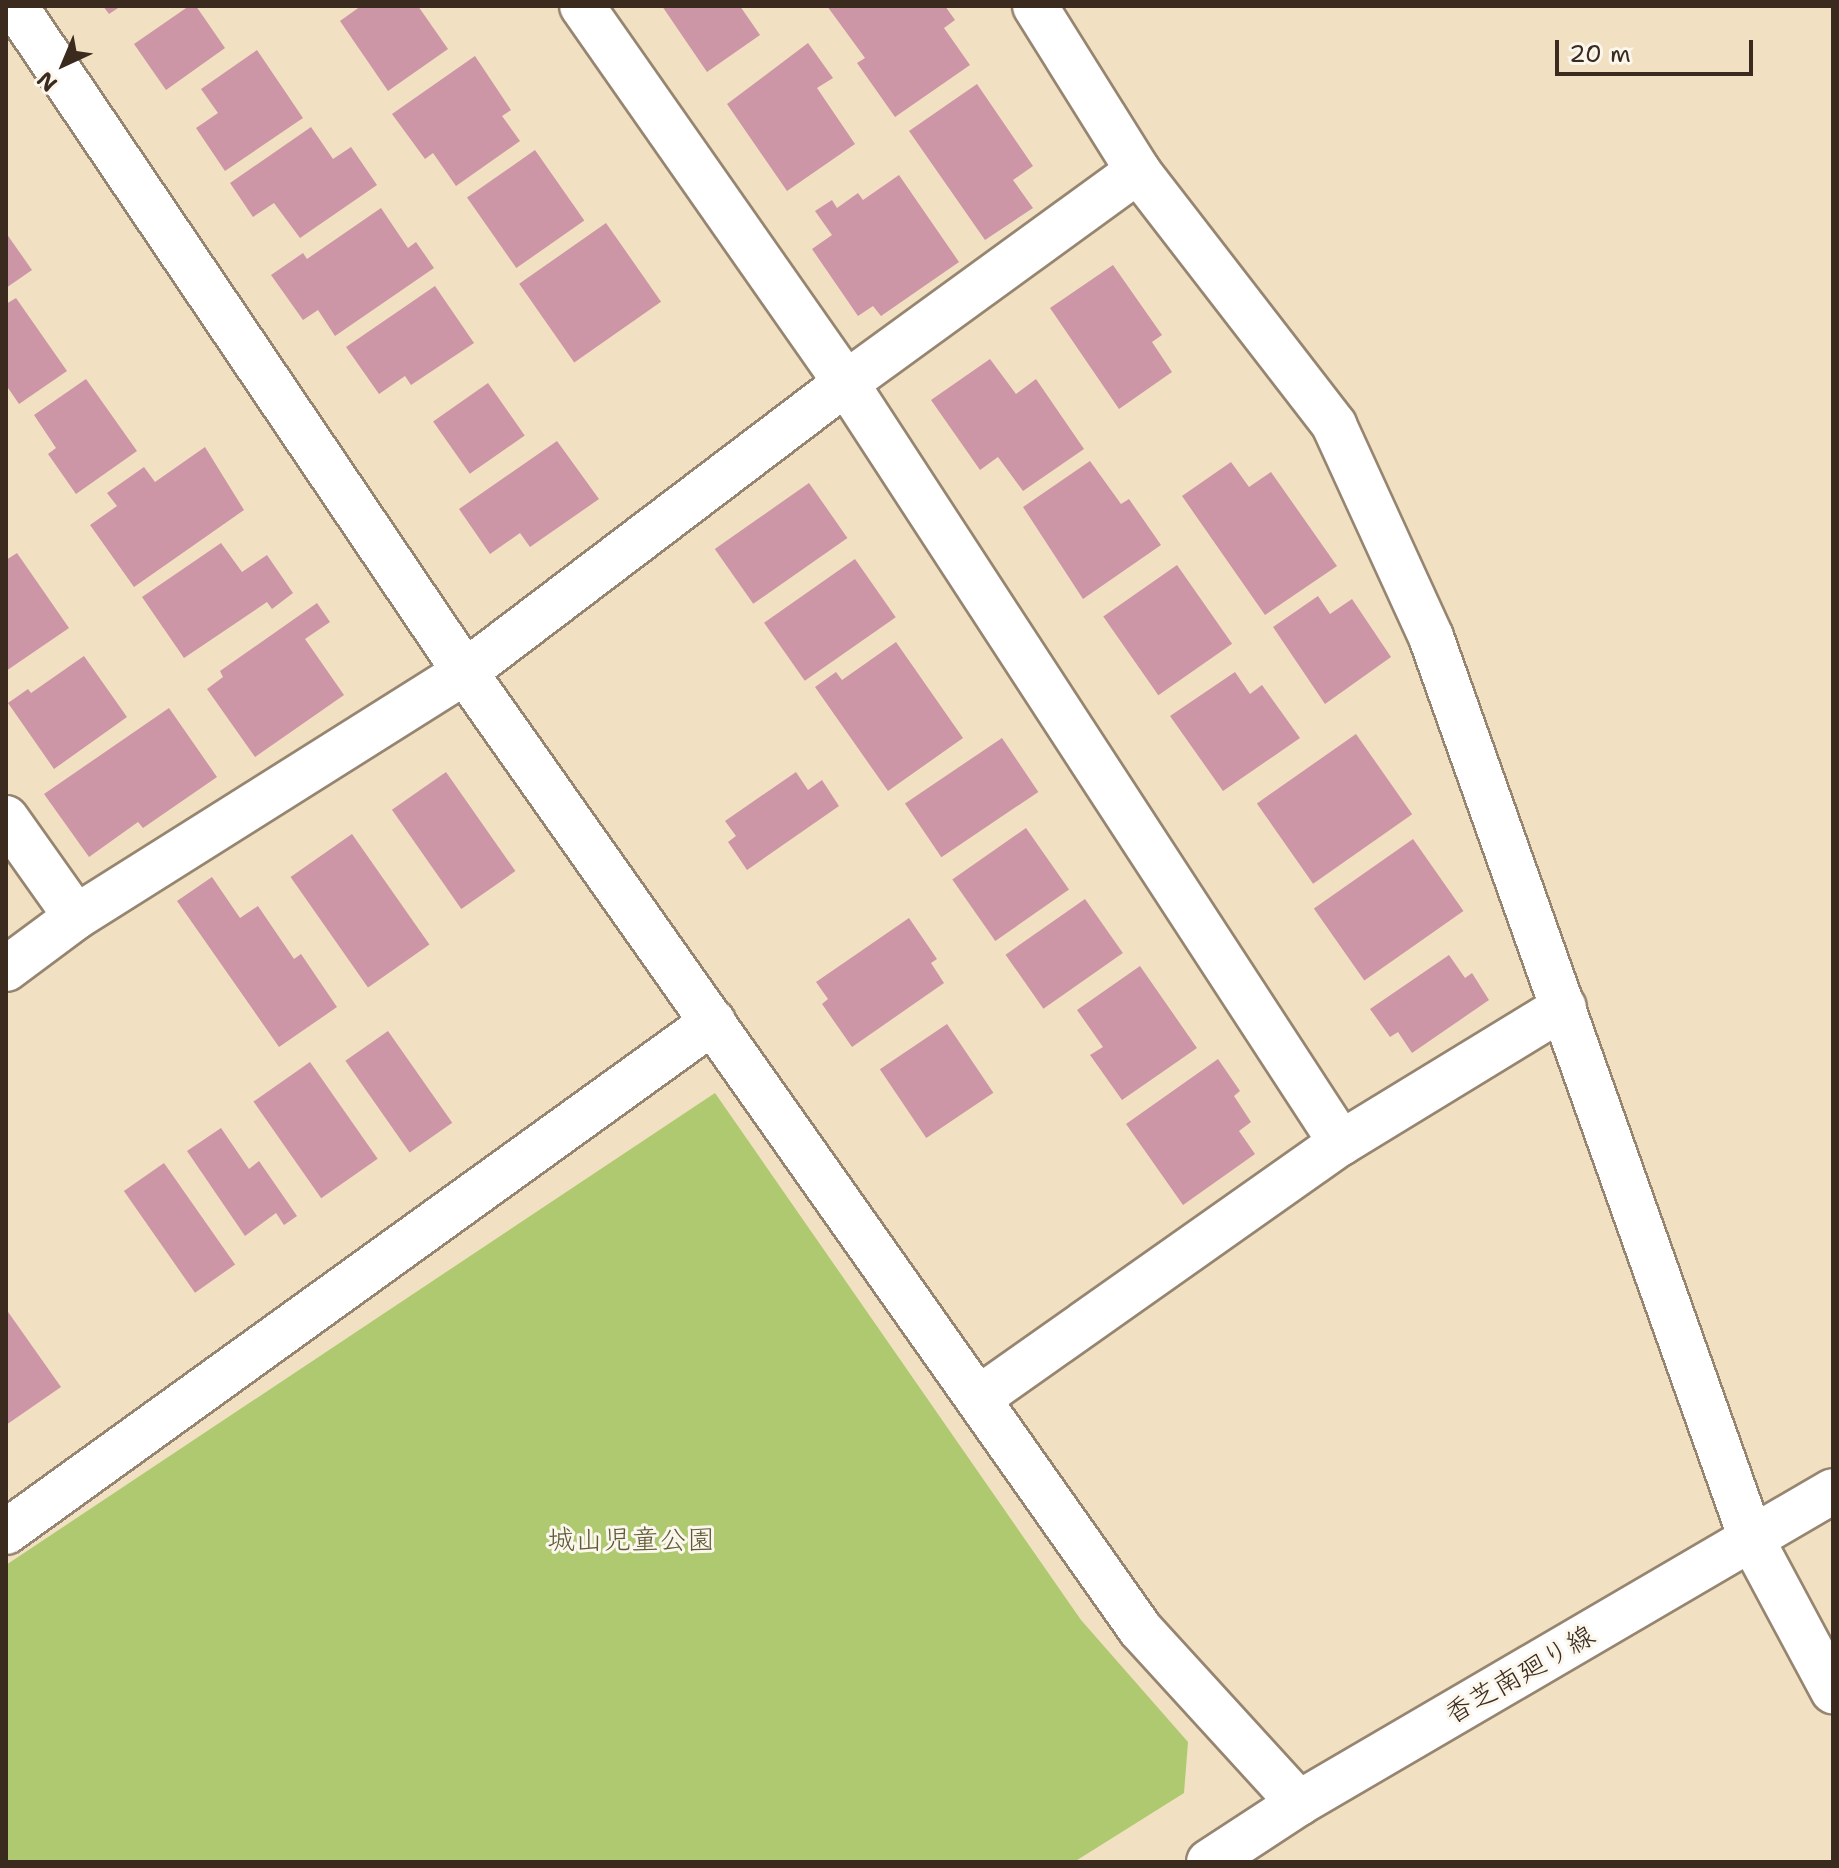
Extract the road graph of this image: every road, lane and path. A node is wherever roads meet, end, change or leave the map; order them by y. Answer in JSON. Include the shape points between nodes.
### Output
{"nodes":[{"id":1,"x":15,"y":6,"type":"edge"},
{"id":2,"x":582,"y":6,"type":"edge"},
{"id":3,"x":1035,"y":6,"type":"edge"},
{"id":4,"x":1138,"y":171,"type":"junction"},
{"id":5,"x":846,"y":383,"type":"junction"},
{"id":6,"x":465,"y":672,"type":"junction"},
{"id":7,"x":6,"y":818,"type":"edge"},
{"id":8,"x":76,"y":917,"type":"junction"},
{"id":9,"x":6,"y":969,"type":"edge"},
{"id":10,"x":1564,"y":1007,"type":"junction"},
{"id":11,"x":713,"y":1022,"type":"junction"},
{"id":12,"x":1341,"y":1143,"type":"junction"},
{"id":13,"x":979,"y":1398,"type":"junction"},
{"id":14,"x":1833,"y":1491,"type":"edge"},
{"id":15,"x":6,"y":1532,"type":"edge"},
{"id":16,"x":1751,"y":1538,"type":"junction"},
{"id":17,"x":1833,"y":1691,"type":"edge"},
{"id":18,"x":1299,"y":1803,"type":"junction"},
{"id":19,"x":1209,"y":1862,"type":"edge"}],
"edges":[{"from":1,"to":6,"type":"street"},
{"from":2,"to":5,"type":"street"},
{"from":3,"to":4,"type":"street"},
{"from":4,"to":5,"type":"street"},
{"from":4,"to":10,"type":"street","via":[[1334,425],[1431,637]]},
{"from":5,"to":6,"type":"street"},
{"from":5,"to":12,"type":"street"},
{"from":6,"to":8,"type":"street"},
{"from":6,"to":11,"type":"street"},
{"from":7,"to":8,"type":"street"},
{"from":8,"to":9,"type":"street"},
{"from":10,"to":12,"type":"street"},
{"from":10,"to":16,"type":"street"},
{"from":11,"to":13,"type":"street"},
{"from":11,"to":15,"type":"street"},
{"from":12,"to":13,"type":"street"},
{"from":13,"to":18,"type":"street","via":[[1140,1629]]},
{"from":14,"to":16,"type":"street","name":"香芝南廻り線"},
{"from":16,"to":17,"type":"street"},
{"from":16,"to":18,"type":"street","name":"香芝南廻り線"},
{"from":18,"to":19,"type":"street","name":"香芝南廻り線"}]}
